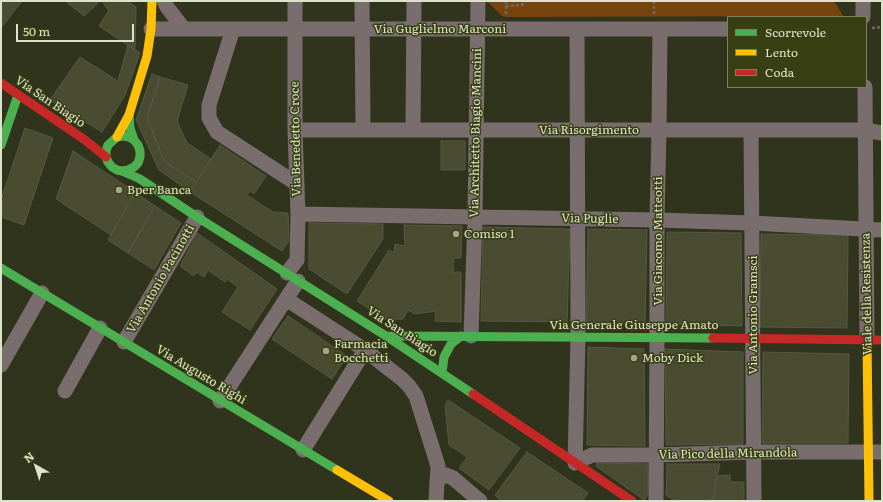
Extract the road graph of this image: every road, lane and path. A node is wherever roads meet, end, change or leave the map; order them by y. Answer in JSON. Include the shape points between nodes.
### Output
{"nodes":[{"id":1,"x":152,"y":1,"type":"edge"},
{"id":2,"x":164,"y":1,"type":"edge"},
{"id":3,"x":295,"y":1,"type":"edge"},
{"id":4,"x":362,"y":1,"type":"edge"},
{"id":5,"x":414,"y":1,"type":"edge"},
{"id":6,"x":478,"y":1,"type":"edge"},
{"id":7,"x":526,"y":1,"type":"edge"},
{"id":8,"x":863,"y":1,"type":"edge"},
{"id":9,"x":506,"y":6,"type":"dead end"},
{"id":10,"x":864,"y":16,"type":"edge"},
{"id":11,"x":151,"y":29,"type":"junction"},
{"id":12,"x":184,"y":29,"type":"junction"},
{"id":13,"x":233,"y":29,"type":"junction"},
{"id":14,"x":295,"y":29,"type":"junction"},
{"id":15,"x":362,"y":29,"type":"junction"},
{"id":16,"x":414,"y":29,"type":"junction"},
{"id":17,"x":478,"y":29,"type":"junction"},
{"id":18,"x":577,"y":29,"type":"junction"},
{"id":19,"x":660,"y":29,"type":"junction"},
{"id":20,"x":727,"y":29,"type":"edge"},
{"id":21,"x":1,"y":83,"type":"edge"},
{"id":22,"x":865,"y":88,"type":"edge"},
{"id":23,"x":18,"y":95,"type":"junction"},
{"id":24,"x":129,"y":115,"type":"junction"},
{"id":25,"x":295,"y":130,"type":"junction"},
{"id":26,"x":363,"y":130,"type":"junction"},
{"id":27,"x":413,"y":130,"type":"junction"},
{"id":28,"x":475,"y":130,"type":"junction"},
{"id":29,"x":578,"y":130,"type":"junction"},
{"id":30,"x":659,"y":130,"type":"junction"},
{"id":31,"x":751,"y":130,"type":"junction"},
{"id":32,"x":865,"y":130,"type":"junction"},
{"id":33,"x":882,"y":133,"type":"edge"},
{"id":34,"x":114,"y":139,"type":"junction"},
{"id":35,"x":85,"y":140,"type":"junction"},
{"id":36,"x":134,"y":140,"type":"junction"},
{"id":37,"x":1,"y":145,"type":"edge"},
{"id":38,"x":106,"y":157,"type":"junction"},
{"id":39,"x":140,"y":157,"type":"junction"},
{"id":40,"x":122,"y":171,"type":"junction"},
{"id":41,"x":297,"y":184,"type":"junction"},
{"id":42,"x":156,"y":189,"type":"junction"},
{"id":43,"x":298,"y":214,"type":"junction"},
{"id":44,"x":197,"y":217,"type":"junction"},
{"id":45,"x":475,"y":217,"type":"junction"},
{"id":46,"x":578,"y":219,"type":"junction"},
{"id":47,"x":657,"y":220,"type":"junction"},
{"id":48,"x":752,"y":223,"type":"junction"},
{"id":49,"x":866,"y":229,"type":"junction"},
{"id":50,"x":882,"y":230,"type":"edge"},
{"id":51,"x":1,"y":268,"type":"edge"},
{"id":52,"x":293,"y":277,"type":"junction"},
{"id":53,"x":42,"y":293,"type":"junction"},
{"id":54,"x":286,"y":299,"type":"junction"},
{"id":55,"x":100,"y":328,"type":"junction"},
{"id":56,"x":386,"y":336,"type":"junction"},
{"id":57,"x":466,"y":336,"type":"junction"},
{"id":58,"x":578,"y":336,"type":"junction"},
{"id":59,"x":657,"y":336,"type":"junction"},
{"id":60,"x":753,"y":338,"type":"junction"},
{"id":61,"x":875,"y":340,"type":"edge"},
{"id":62,"x":124,"y":342,"type":"junction"},
{"id":63,"x":365,"y":350,"type":"junction"},
{"id":64,"x":1,"y":365,"type":"edge"},
{"id":65,"x":442,"y":373,"type":"junction"},
{"id":66,"x":65,"y":391,"type":"dead end"},
{"id":67,"x":220,"y":401,"type":"junction"},
{"id":68,"x":302,"y":450,"type":"junction"},
{"id":69,"x":754,"y":452,"type":"junction"},
{"id":70,"x":875,"y":452,"type":"edge"},
{"id":71,"x":656,"y":455,"type":"junction"},
{"id":72,"x":575,"y":463,"type":"junction"},
{"id":73,"x":438,"y":479,"type":"junction"},
{"id":74,"x":389,"y":501,"type":"edge"},
{"id":75,"x":436,"y":501,"type":"edge"},
{"id":76,"x":480,"y":501,"type":"edge"},
{"id":77,"x":632,"y":501,"type":"edge"},
{"id":78,"x":656,"y":501,"type":"edge"},
{"id":79,"x":754,"y":501,"type":"edge"},
{"id":80,"x":869,"y":501,"type":"edge"}],
"edges":[{"from":1,"to":11,"type":"street"},
{"from":2,"to":12,"type":"street"},
{"from":3,"to":14,"type":"street","name":"Via Benedetto Croce"},
{"from":4,"to":15,"type":"street"},
{"from":5,"to":16,"type":"street"},
{"from":6,"to":17,"type":"street","name":"Via Architetto Biagio Mancini"},
{"from":7,"to":9,"type":"path","via":[[522,5]]},
{"from":8,"to":10,"type":"street"},
{"from":11,"to":12,"type":"street","name":"Via Guglielmo Marconi"},
{"from":11,"to":24,"type":"street","via":[[147,56]]},
{"from":12,"to":13,"type":"street","name":"Via Guglielmo Marconi"},
{"from":13,"to":14,"type":"street","name":"Via Guglielmo Marconi"},
{"from":13,"to":41,"type":"street","via":[[209,105],[209,118],[217,132]]},
{"from":14,"to":15,"type":"street","name":"Via Guglielmo Marconi"},
{"from":14,"to":25,"type":"street","name":"Via Benedetto Croce"},
{"from":15,"to":16,"type":"street","name":"Via Guglielmo Marconi"},
{"from":15,"to":26,"type":"street"},
{"from":16,"to":17,"type":"street","name":"Via Guglielmo Marconi"},
{"from":16,"to":27,"type":"street"},
{"from":17,"to":18,"type":"street","name":"Via Guglielmo Marconi"},
{"from":17,"to":28,"type":"street","name":"Via Architetto Biagio Mancini"},
{"from":18,"to":19,"type":"street","name":"Via Guglielmo Marconi"},
{"from":18,"to":29,"type":"street"},
{"from":19,"to":20,"type":"street","name":"Via Guglielmo Marconi"},
{"from":19,"to":30,"type":"street","name":"Via Giacomo Matteotti"},
{"from":21,"to":23,"type":"street","name":"Via San Biagio"},
{"from":22,"to":32,"type":"street","name":"Viale della Resistenza"},
{"from":23,"to":35,"type":"street","name":"Via San Biagio"},
{"from":23,"to":37,"type":"street"},
{"from":24,"to":34,"type":"street"},
{"from":24,"to":36,"type":"street"},
{"from":25,"to":26,"type":"street","name":"Via Risorgimento"},
{"from":25,"to":41,"type":"street","name":"Via Benedetto Croce"},
{"from":26,"to":27,"type":"street","name":"Via Risorgimento"},
{"from":27,"to":28,"type":"street","name":"Via Risorgimento"},
{"from":28,"to":29,"type":"street","name":"Via Risorgimento"},
{"from":28,"to":45,"type":"street","name":"Via Architetto Biagio Mancini"},
{"from":29,"to":30,"type":"street","name":"Via Risorgimento"},
{"from":29,"to":46,"type":"street"},
{"from":30,"to":31,"type":"street","name":"Via Risorgimento"},
{"from":30,"to":47,"type":"street","name":"Via Giacomo Matteotti"},
{"from":31,"to":32,"type":"street","name":"Via Risorgimento"},
{"from":31,"to":48,"type":"street","name":"Via Antonio Gramsci"},
{"from":32,"to":33,"type":"street","name":"Via Risorgimento"},
{"from":32,"to":49,"type":"street","name":"Viale della Resistenza"},
{"from":34,"to":35,"type":"street"},
{"from":34,"to":36,"type":"street","via":[[123,136]]},
{"from":34,"to":38,"type":"street","via":[[108,145]]},
{"from":35,"to":38,"type":"street","name":"Via San Biagio"},
{"from":36,"to":39,"type":"street","via":[[138,145]]},
{"from":38,"to":40,"type":"street","via":[[112,167]]},
{"from":39,"to":40,"type":"street","via":[[134,167]]},
{"from":39,"to":42,"type":"street","via":[[146,174]]},
{"from":40,"to":42,"type":"street","name":"Via San Biagio","via":[[140,178]]},
{"from":41,"to":43,"type":"street","name":"Via Benedetto Croce"},
{"from":42,"to":44,"type":"street","name":"Via San Biagio"},
{"from":43,"to":45,"type":"street","name":"Via Puglie"},
{"from":43,"to":52,"type":"street","name":"Via Benedetto Croce","via":[[297,260]]},
{"from":44,"to":52,"type":"street","name":"Via San Biagio"},
{"from":44,"to":62,"type":"street","name":"Via Antonio Pacinotti"},
{"from":45,"to":46,"type":"street","name":"Via Puglie"},
{"from":45,"to":57,"type":"street","name":"Via Architetto Biagio Mancini"},
{"from":46,"to":47,"type":"street","name":"Via Puglie"},
{"from":46,"to":58,"type":"street"},
{"from":47,"to":48,"type":"street","name":"Via Puglie"},
{"from":47,"to":59,"type":"street","name":"Via Giacomo Matteotti"},
{"from":48,"to":49,"type":"street","name":"Via Puglie"},
{"from":48,"to":60,"type":"street","name":"Via Antonio Gramsci"},
{"from":49,"to":50,"type":"street","name":"Via Puglie"},
{"from":49,"to":61,"type":"street","name":"Viale della Resistenza"},
{"from":51,"to":53,"type":"street","name":"Via Augusto Righi"},
{"from":52,"to":54,"type":"street","name":"Via Benedetto Croce"},
{"from":52,"to":56,"type":"street","name":"Via San Biagio"},
{"from":53,"to":55,"type":"street","name":"Via Augusto Righi"},
{"from":53,"to":64,"type":"street"},
{"from":54,"to":63,"type":"street"},
{"from":54,"to":67,"type":"street","name":"Via Benedetto Croce"},
{"from":55,"to":62,"type":"street","name":"Via Augusto Righi"},
{"from":55,"to":66,"type":"street"},
{"from":56,"to":57,"type":"street","name":"Via Generale Giuseppe Amato"},
{"from":56,"to":65,"type":"street","name":"Via San Biagio"},
{"from":57,"to":58,"type":"street","name":"Via Generale Giuseppe Amato"},
{"from":57,"to":65,"type":"street","via":[[451,344],[444,357]]},
{"from":58,"to":59,"type":"street","name":"Via Generale Giuseppe Amato"},
{"from":58,"to":72,"type":"street"},
{"from":59,"to":60,"type":"street","name":"Via Generale Giuseppe Amato"},
{"from":59,"to":71,"type":"street","name":"Via Giacomo Matteotti"},
{"from":60,"to":61,"type":"street","name":"Via Generale Giuseppe Amato"},
{"from":60,"to":69,"type":"street","name":"Via Antonio Gramsci"},
{"from":61,"to":70,"type":"street","name":"Viale della Resistenza"},
{"from":62,"to":67,"type":"street","name":"Via Augusto Righi"},
{"from":63,"to":68,"type":"street"},
{"from":63,"to":73,"type":"street","via":[[402,378],[416,396],[438,466]]},
{"from":65,"to":72,"type":"street","name":"Via San Biagio"},
{"from":67,"to":68,"type":"street","name":"Via Augusto Righi"},
{"from":68,"to":74,"type":"street","name":"Via Augusto Righi"},
{"from":69,"to":70,"type":"street","name":"Via Pico della Mirandola"},
{"from":69,"to":71,"type":"street","name":"Via Pico della Mirandola"},
{"from":69,"to":79,"type":"street","name":"Via Antonio Gramsci"},
{"from":70,"to":80,"type":"street","name":"Viale della Resistenza"},
{"from":71,"to":72,"type":"street","name":"Via Pico della Mirandola","via":[[592,455]]},
{"from":71,"to":78,"type":"street","name":"Via Giacomo Matteotti"},
{"from":72,"to":77,"type":"street","name":"Via San Biagio"},
{"from":73,"to":75,"type":"street"},
{"from":73,"to":76,"type":"street","via":[[446,476],[453,478]]}]}
